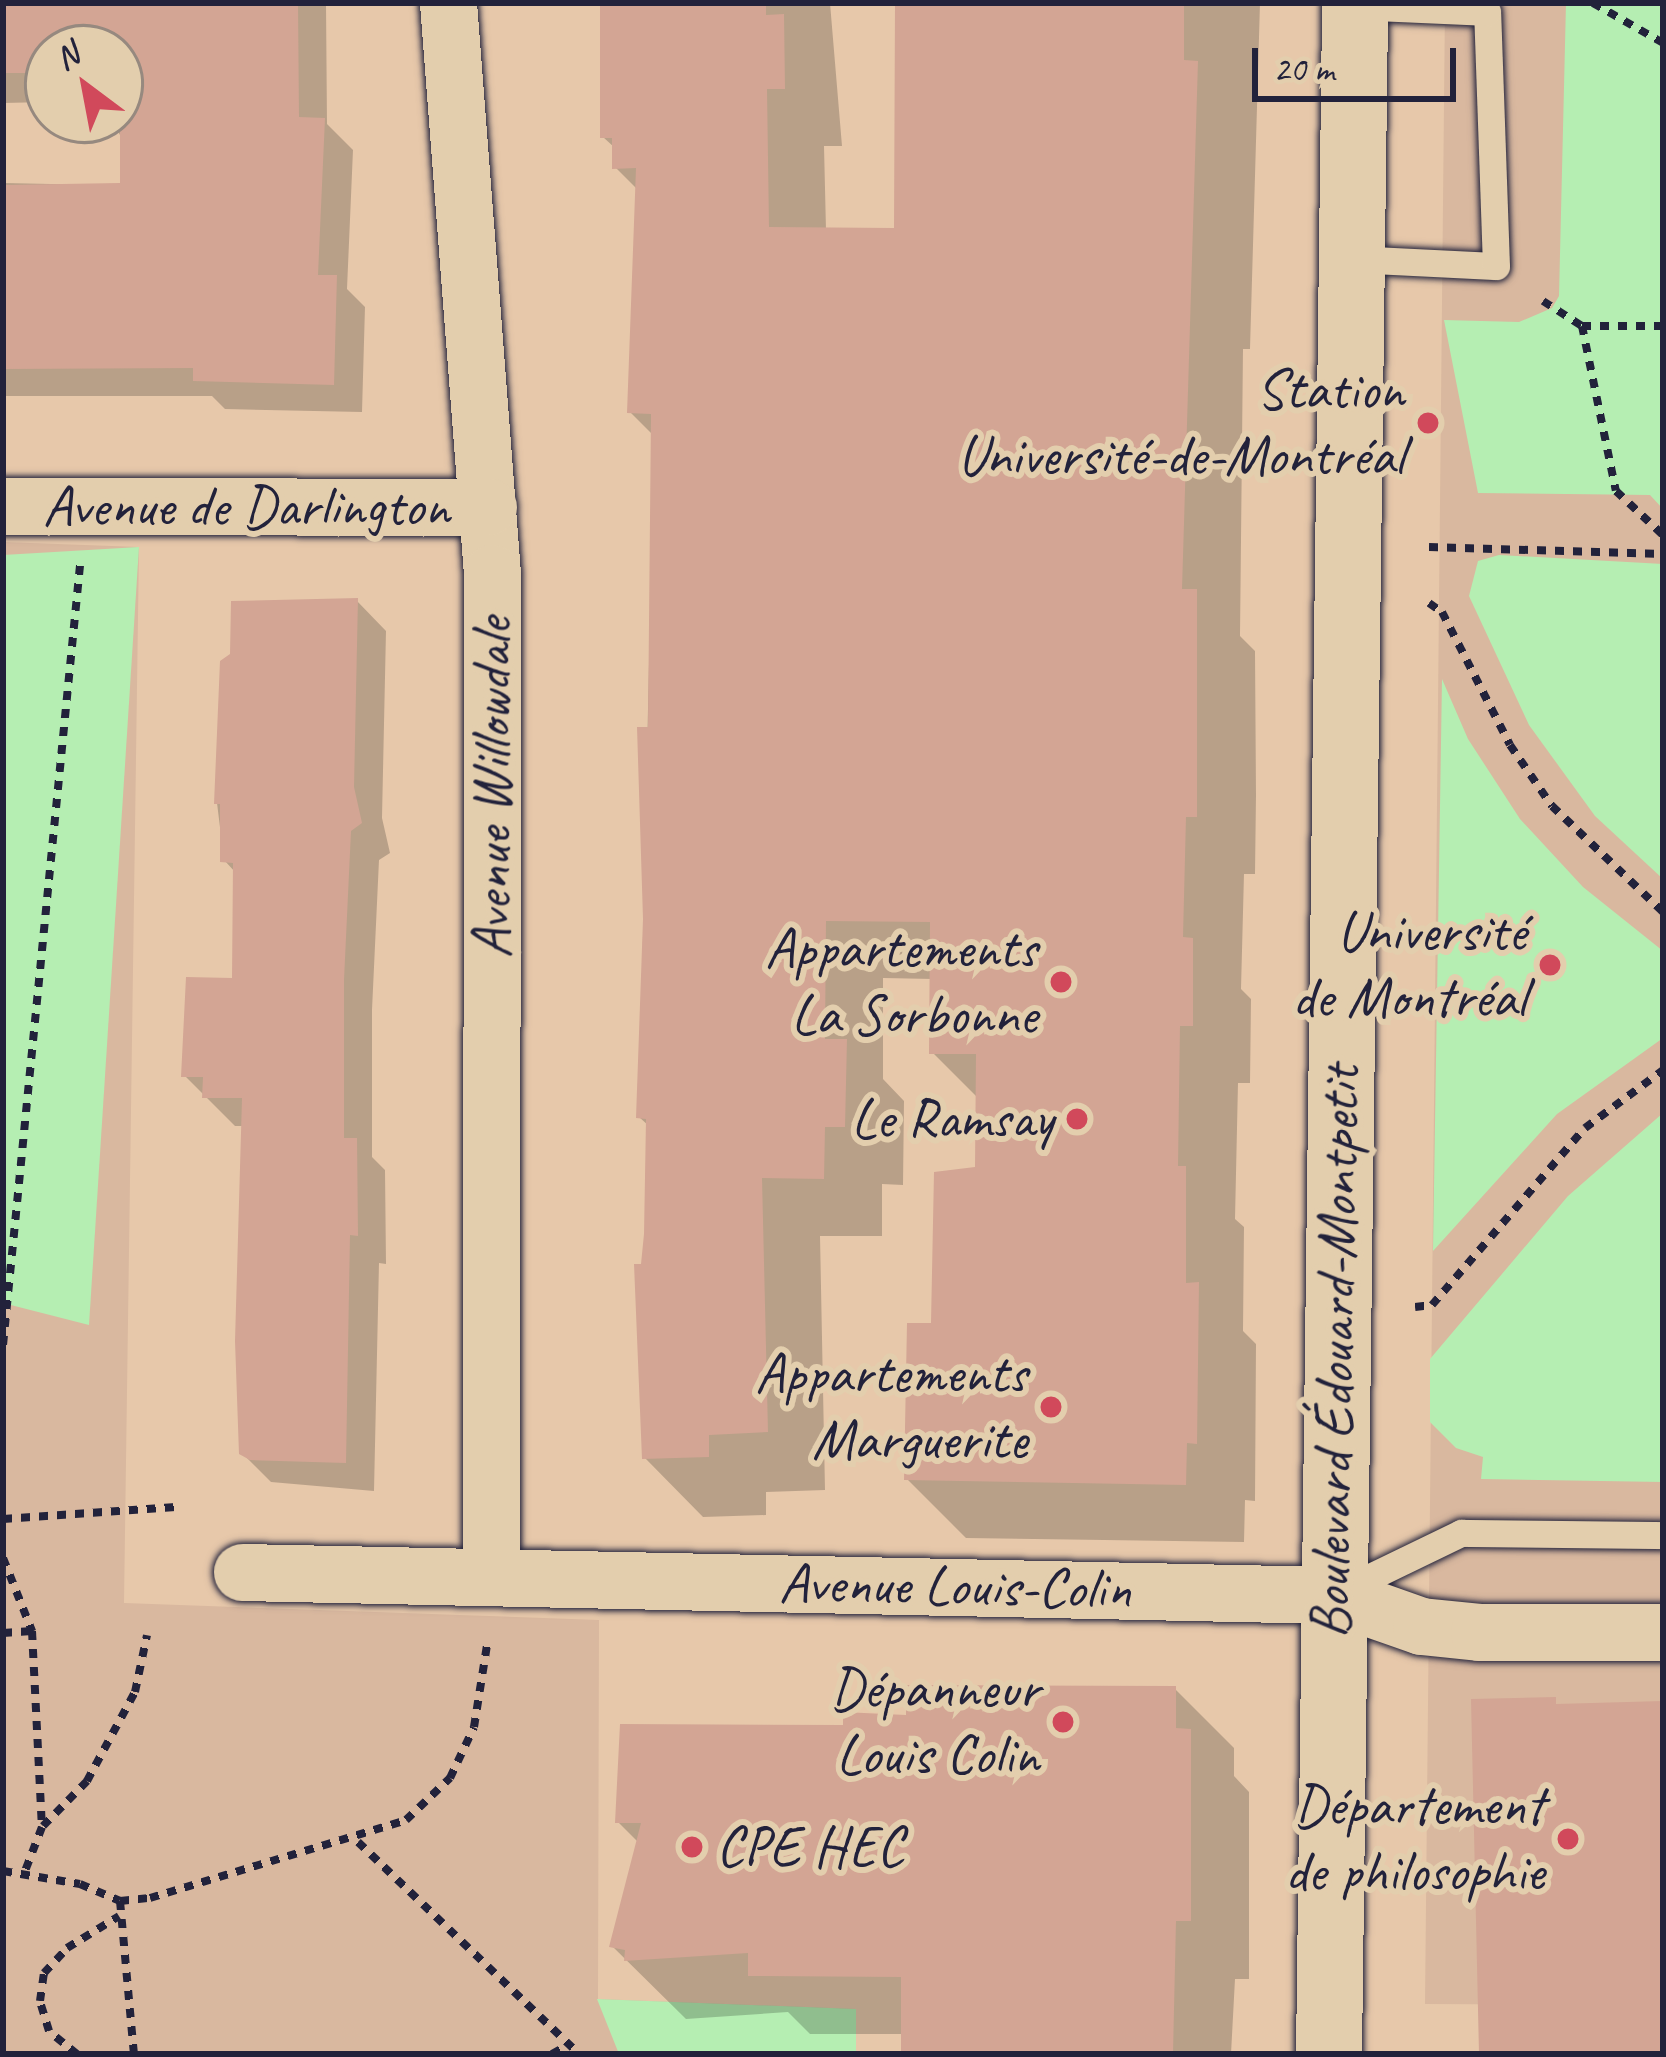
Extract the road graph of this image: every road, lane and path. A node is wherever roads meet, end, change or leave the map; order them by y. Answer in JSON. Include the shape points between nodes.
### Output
{"nodes":[{"id":1,"x":448,"y":3,"type":"edge"},
{"id":2,"x":1593,"y":3,"type":"edge"},
{"id":3,"x":1354,"y":5,"type":"edge"},
{"id":4,"x":1663,"y":43,"type":"edge"},
{"id":5,"x":1351,"y":259,"type":"junction"},
{"id":6,"x":1543,"y":302,"type":"dead end"},
{"id":7,"x":1582,"y":326,"type":"junction"},
{"id":8,"x":1663,"y":326,"type":"edge"},
{"id":9,"x":3,"y":506,"type":"edge"},
{"id":10,"x":488,"y":507,"type":"junction"},
{"id":11,"x":1663,"y":536,"type":"edge"},
{"id":12,"x":1429,"y":547,"type":"dead end"},
{"id":13,"x":1663,"y":554,"type":"edge"},
{"id":14,"x":80,"y":558,"type":"dead end"},
{"id":15,"x":1429,"y":603,"type":"dead end"},
{"id":16,"x":1663,"y":912,"type":"edge"},
{"id":17,"x":1663,"y":1070,"type":"edge"},
{"id":18,"x":1415,"y":1307,"type":"dead end"},
{"id":19,"x":3,"y":1345,"type":"edge"},
{"id":20,"x":176,"y":1507,"type":"dead end"},
{"id":21,"x":3,"y":1519,"type":"edge"},
{"id":22,"x":1663,"y":1535,"type":"edge"},
{"id":23,"x":3,"y":1558,"type":"edge"},
{"id":24,"x":242,"y":1572,"type":"dead end"},
{"id":25,"x":491,"y":1575,"type":"junction"},
{"id":26,"x":1333,"y":1595,"type":"junction"},
{"id":27,"x":32,"y":1631,"type":"junction"},
{"id":28,"x":1663,"y":1632,"type":"edge"},
{"id":29,"x":3,"y":1633,"type":"edge"},
{"id":30,"x":147,"y":1635,"type":"dead end"},
{"id":31,"x":487,"y":1645,"type":"dead end"},
{"id":32,"x":42,"y":1828,"type":"junction"},
{"id":33,"x":357,"y":1841,"type":"junction"},
{"id":34,"x":3,"y":1870,"type":"edge"},
{"id":35,"x":25,"y":1872,"type":"junction"},
{"id":36,"x":120,"y":1901,"type":"junction"},
{"id":37,"x":119,"y":1916,"type":"junction"},
{"id":38,"x":570,"y":2044,"type":"junction"},
{"id":39,"x":76,"y":2054,"type":"edge"},
{"id":40,"x":134,"y":2054,"type":"edge"},
{"id":41,"x":552,"y":2054,"type":"edge"},
{"id":42,"x":580,"y":2054,"type":"edge"},
{"id":43,"x":1329,"y":2054,"type":"edge"}],
"edges":[{"from":1,"to":10,"type":"street","name":"Avenue Willowdale"},
{"from":2,"to":4,"type":"path"},
{"from":3,"to":5,"type":"street","name":"Boulevard Édouard-Montpetit"},
{"from":3,"to":5,"type":"lane","via":[[1487,12],[1496,266]]},
{"from":5,"to":26,"type":"street","name":"Boulevard Édouard-Montpetit"},
{"from":6,"to":7,"type":"path"},
{"from":7,"to":8,"type":"path"},
{"from":7,"to":11,"type":"path","via":[[1616,491]]},
{"from":9,"to":10,"type":"street","name":"Avenue de Darlington"},
{"from":10,"to":25,"type":"street","name":"Avenue Willowdale"},
{"from":12,"to":13,"type":"path"},
{"from":14,"to":19,"type":"path"},
{"from":15,"to":16,"type":"path","via":[[1442,612],[1510,745],[1552,806]]},
{"from":17,"to":18,"type":"path","via":[[1585,1128],[1432,1305]]},
{"from":20,"to":21,"type":"path"},
{"from":22,"to":26,"type":"lane","via":[[1461,1533]]},
{"from":23,"to":27,"type":"path"},
{"from":24,"to":25,"type":"street","name":"Avenue Louis-Colin"},
{"from":25,"to":26,"type":"street","name":"Avenue Louis-Colin"},
{"from":26,"to":28,"type":"street","name":"Avenue Louis-Colin","via":[[1421,1625],[1479,1632]]},
{"from":26,"to":43,"type":"street","name":"Boulevard Édouard-Montpetit"},
{"from":27,"to":29,"type":"path"},
{"from":27,"to":32,"type":"path"},
{"from":30,"to":32,"type":"path","via":[[135,1692],[87,1781]]},
{"from":31,"to":33,"type":"path","via":[[478,1709],[450,1778],[406,1820]]},
{"from":32,"to":35,"type":"path"},
{"from":33,"to":36,"type":"path"},
{"from":33,"to":38,"type":"path","via":[[391,1865]]},
{"from":34,"to":35,"type":"path"},
{"from":35,"to":36,"type":"path"},
{"from":36,"to":37,"type":"path"},
{"from":37,"to":39,"type":"path","via":[[57,1955],[44,1973],[40,2002],[49,2031]]},
{"from":37,"to":40,"type":"path"},
{"from":38,"to":41,"type":"path"},
{"from":38,"to":42,"type":"path"}]}
